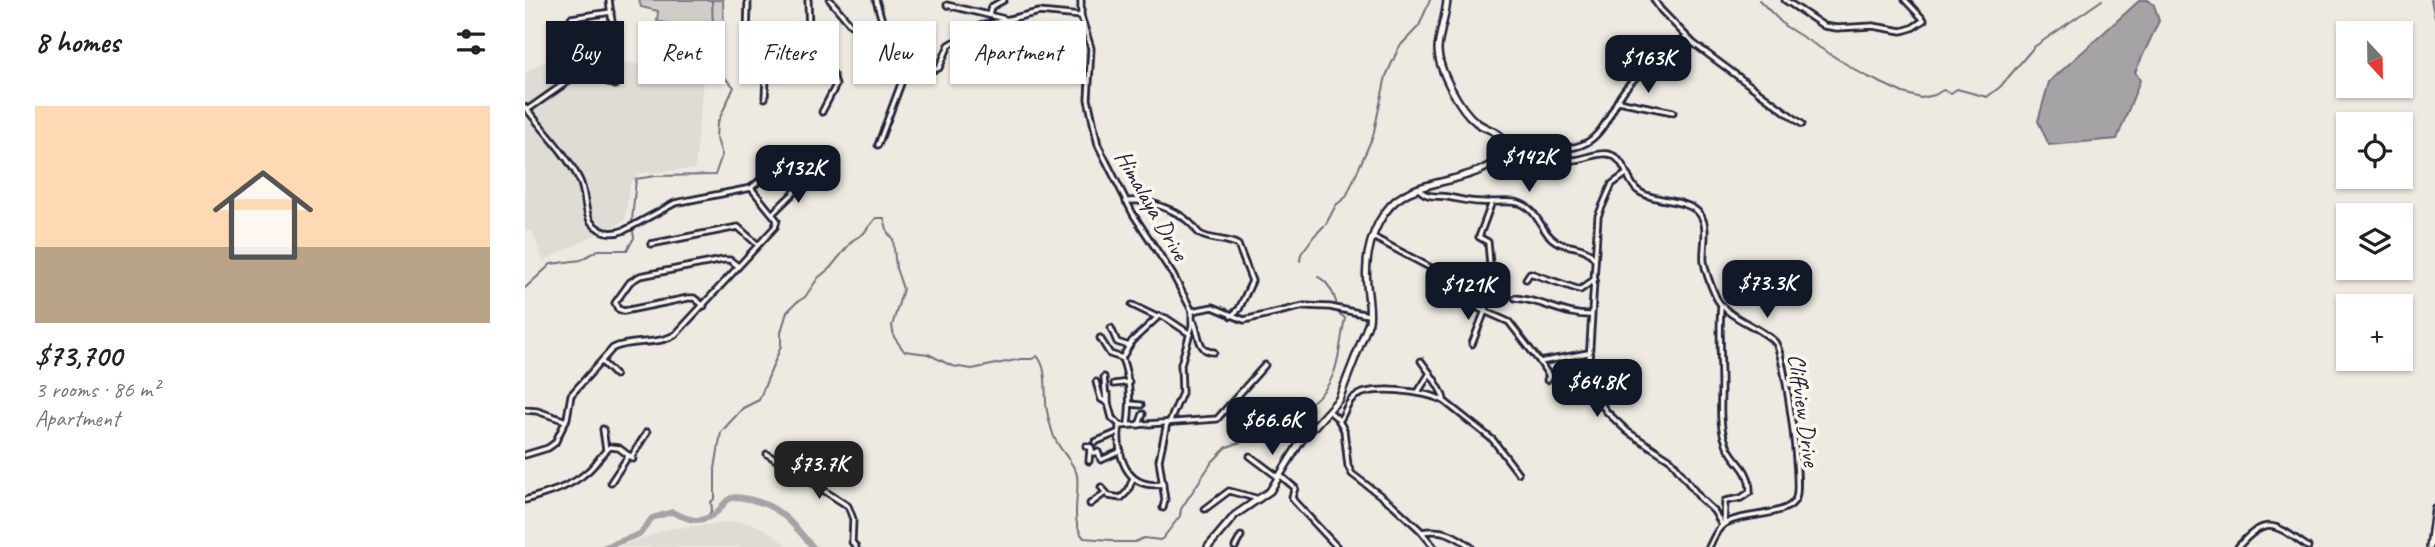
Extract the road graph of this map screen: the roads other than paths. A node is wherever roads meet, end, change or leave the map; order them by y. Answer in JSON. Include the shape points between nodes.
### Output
{"nodes":[{"id":1,"x":609,"y":0,"type":"edge"},
{"id":2,"x":748,"y":0,"type":"edge"},
{"id":3,"x":808,"y":0,"type":"edge"},
{"id":4,"x":830,"y":0,"type":"edge"},
{"id":5,"x":876,"y":0,"type":"edge"},
{"id":6,"x":1004,"y":0,"type":"edge"},
{"id":7,"x":1081,"y":0,"type":"edge"},
{"id":8,"x":1447,"y":0,"type":"edge"},
{"id":9,"x":1654,"y":0,"type":"edge"},
{"id":10,"x":1785,"y":0,"type":"edge"},
{"id":11,"x":1905,"y":0,"type":"edge"},
{"id":12,"x":947,"y":5,"type":"dead end"},
{"id":13,"x":611,"y":12,"type":"junction"},
{"id":14,"x":989,"y":15,"type":"junction"},
{"id":15,"x":1081,"y":16,"type":"junction"},
{"id":16,"x":572,"y":18,"type":"dead end"},
{"id":17,"x":1007,"y":19,"type":"junction"},
{"id":18,"x":882,"y":21,"type":"edge"},
{"id":19,"x":853,"y":25,"type":"edge"},
{"id":20,"x":1686,"y":37,"type":"junction"},
{"id":21,"x":936,"y":71,"type":"edge"},
{"id":22,"x":901,"y":84,"type":"edge"},
{"id":23,"x":765,"y":98,"type":"dead end"},
{"id":24,"x":1618,"y":101,"type":"junction"},
{"id":25,"x":526,"y":108,"type":"edge"},
{"id":26,"x":822,"y":112,"type":"dead end"},
{"id":27,"x":1673,"y":112,"type":"dead end"},
{"id":28,"x":1802,"y":124,"type":"dead end"},
{"id":29,"x":1505,"y":140,"type":"junction"},
{"id":30,"x":878,"y":145,"type":"dead end"},
{"id":31,"x":1562,"y":148,"type":"junction"},
{"id":32,"x":779,"y":164,"type":"dead end"},
{"id":33,"x":1627,"y":174,"type":"junction"},
{"id":34,"x":807,"y":180,"type":"dead end"},
{"id":35,"x":751,"y":188,"type":"junction"},
{"id":36,"x":1418,"y":188,"type":"junction"},
{"id":37,"x":1126,"y":201,"type":"junction"},
{"id":38,"x":1492,"y":202,"type":"junction"},
{"id":39,"x":773,"y":212,"type":"junction"},
{"id":40,"x":1373,"y":237,"type":"junction"},
{"id":41,"x":651,"y":244,"type":"dead end"},
{"id":42,"x":758,"y":246,"type":"junction"},
{"id":43,"x":1596,"y":261,"type":"junction"},
{"id":44,"x":739,"y":266,"type":"junction"},
{"id":45,"x":1526,"y":279,"type":"dead end"},
{"id":46,"x":1595,"y":279,"type":"junction"},
{"id":47,"x":1515,"y":298,"type":"dead end"},
{"id":48,"x":1132,"y":305,"type":"dead end"},
{"id":49,"x":1721,"y":305,"type":"junction"},
{"id":50,"x":704,"y":306,"type":"junction"},
{"id":51,"x":1486,"y":310,"type":"junction"},
{"id":52,"x":1192,"y":311,"type":"junction"},
{"id":53,"x":1370,"y":315,"type":"junction"},
{"id":54,"x":1591,"y":315,"type":"junction"},
{"id":55,"x":1231,"y":316,"type":"junction"},
{"id":56,"x":1157,"y":317,"type":"junction"},
{"id":57,"x":1193,"y":320,"type":"junction"},
{"id":58,"x":1111,"y":328,"type":"dead end"},
{"id":59,"x":1190,"y":334,"type":"junction"},
{"id":60,"x":1100,"y":338,"type":"dead end"},
{"id":61,"x":1472,"y":344,"type":"dead end"},
{"id":62,"x":1129,"y":346,"type":"junction"},
{"id":63,"x":1214,"y":352,"type":"dead end"},
{"id":64,"x":1588,"y":353,"type":"junction"},
{"id":65,"x":1122,"y":358,"type":"junction"},
{"id":66,"x":1421,"y":361,"type":"dead end"},
{"id":67,"x":601,"y":362,"type":"junction"},
{"id":68,"x":1540,"y":362,"type":"junction"},
{"id":69,"x":1265,"y":365,"type":"dead end"},
{"id":70,"x":1430,"y":373,"type":"junction"},
{"id":71,"x":615,"y":374,"type":"dead end"},
{"id":72,"x":1104,"y":377,"type":"dead end"},
{"id":73,"x":1588,"y":378,"type":"junction"},
{"id":74,"x":1548,"y":380,"type":"dead end"},
{"id":75,"x":1129,"y":382,"type":"junction"},
{"id":76,"x":1114,"y":384,"type":"dead end"},
{"id":77,"x":1097,"y":385,"type":"dead end"},
{"id":78,"x":1570,"y":386,"type":"dead end"},
{"id":79,"x":1417,"y":393,"type":"junction"},
{"id":80,"x":1107,"y":399,"type":"junction"},
{"id":81,"x":1444,"y":401,"type":"junction"},
{"id":82,"x":1130,"y":404,"type":"junction"},
{"id":83,"x":1141,"y":405,"type":"dead end"},
{"id":84,"x":1101,"y":409,"type":"dead end"},
{"id":85,"x":525,"y":410,"type":"edge"},
{"id":86,"x":1110,"y":411,"type":"junction"},
{"id":87,"x":1329,"y":411,"type":"junction"},
{"id":88,"x":1143,"y":414,"type":"dead end"},
{"id":89,"x":566,"y":421,"type":"junction"},
{"id":90,"x":1339,"y":421,"type":"junction"},
{"id":91,"x":1168,"y":423,"type":"junction"},
{"id":92,"x":1128,"y":424,"type":"junction"},
{"id":93,"x":1120,"y":425,"type":"junction"},
{"id":94,"x":1139,"y":425,"type":"junction"},
{"id":95,"x":603,"y":429,"type":"dead end"},
{"id":96,"x":646,"y":432,"type":"dead end"},
{"id":97,"x":1119,"y":432,"type":"junction"},
{"id":98,"x":1095,"y":442,"type":"dead end"},
{"id":99,"x":606,"y":450,"type":"junction"},
{"id":100,"x":1121,"y":451,"type":"junction"},
{"id":101,"x":767,"y":454,"type":"dead end"},
{"id":102,"x":525,"y":455,"type":"edge"},
{"id":103,"x":1250,"y":456,"type":"dead end"},
{"id":104,"x":631,"y":457,"type":"junction"},
{"id":105,"x":1089,"y":461,"type":"dead end"},
{"id":106,"x":1518,"y":473,"type":"dead end"},
{"id":107,"x":1280,"y":477,"type":"junction"},
{"id":108,"x":1133,"y":478,"type":"junction"},
{"id":109,"x":611,"y":482,"type":"dead end"},
{"id":110,"x":1163,"y":484,"type":"junction"},
{"id":111,"x":1101,"y":487,"type":"dead end"},
{"id":112,"x":1105,"y":493,"type":"junction"},
{"id":113,"x":1261,"y":499,"type":"junction"},
{"id":114,"x":525,"y":500,"type":"edge"},
{"id":115,"x":1090,"y":504,"type":"dead end"},
{"id":116,"x":1163,"y":508,"type":"dead end"},
{"id":117,"x":2435,"y":508,"type":"edge"},
{"id":118,"x":1205,"y":509,"type":"dead end"},
{"id":119,"x":1723,"y":524,"type":"junction"},
{"id":120,"x":1422,"y":532,"type":"junction"},
{"id":121,"x":1241,"y":536,"type":"dead end"},
{"id":122,"x":856,"y":547,"type":"edge"},
{"id":123,"x":1208,"y":547,"type":"edge"},
{"id":124,"x":1235,"y":547,"type":"edge"},
{"id":125,"x":1337,"y":547,"type":"edge"},
{"id":126,"x":1434,"y":547,"type":"edge"},
{"id":127,"x":1471,"y":547,"type":"edge"},
{"id":128,"x":1709,"y":547,"type":"edge"},
{"id":129,"x":2238,"y":547,"type":"edge"},
{"id":130,"x":2308,"y":547,"type":"edge"},
{"id":131,"x":2430,"y":547,"type":"edge"}],
"edges":[{"from":1,"to":13,"type":"street"},
{"from":2,"to":23,"type":"street","via":[[747,41],[766,78]]},
{"from":3,"to":26,"type":"street","via":[[809,31],[836,85]]},
{"from":4,"to":19,"type":"street"},
{"from":5,"to":18,"type":"street"},
{"from":6,"to":14,"type":"street","via":[[991,7]]},
{"from":7,"to":15,"type":"street","name":"Himalaya Drive"},
{"from":8,"to":29,"type":"street","via":[[1438,47],[1441,64],[1468,114]]},
{"from":9,"to":20,"type":"street"},
{"from":10,"to":11,"type":"street","via":[[1824,26],[1902,31],[1923,19]]},
{"from":12,"to":14,"type":"street"},
{"from":13,"to":16,"type":"street"},
{"from":13,"to":25,"type":"street","via":[[619,72],[615,85],[590,74],[577,75]]},
{"from":14,"to":17,"type":"street"},
{"from":15,"to":17,"type":"street","via":[[1039,12]]},
{"from":15,"to":37,"type":"street","name":"Himalaya Drive","via":[[1091,48],[1087,94],[1092,123],[1101,153]]},
{"from":17,"to":21,"type":"street","via":[[980,26],[953,41]]},
{"from":20,"to":24,"type":"street","via":[[1636,78]]},
{"from":20,"to":28,"type":"street"},
{"from":22,"to":30,"type":"street"},
{"from":24,"to":27,"type":"street"},
{"from":24,"to":31,"type":"street","via":[[1593,138],[1578,147]]},
{"from":25,"to":35,"type":"street","via":[[576,173],[589,218],[604,232],[618,233],[675,203]]},
{"from":29,"to":31,"type":"street"},
{"from":29,"to":36,"type":"street","via":[[1502,155],[1489,164]]},
{"from":31,"to":33,"type":"street","via":[[1571,160],[1614,156]]},
{"from":32,"to":35,"type":"street"},
{"from":33,"to":43,"type":"street","via":[[1612,184],[1599,212]]},
{"from":33,"to":49,"type":"street","via":[[1640,192],[1686,205],[1702,217],[1706,268]]},
{"from":34,"to":39,"type":"street"},
{"from":35,"to":39,"type":"street"},
{"from":36,"to":38,"type":"street","via":[[1427,196]]},
{"from":36,"to":40,"type":"street","via":[[1394,202]]},
{"from":37,"to":52,"type":"street","name":"Himalaya Drive"},
{"from":37,"to":55,"type":"street","via":[[1139,199],[1162,207],[1201,234],[1238,245],[1252,281]]},
{"from":38,"to":43,"type":"street","via":[[1527,207],[1552,238],[1587,250]]},
{"from":38,"to":51,"type":"street","via":[[1479,237],[1488,241],[1491,268]]},
{"from":39,"to":42,"type":"street","via":[[777,223]]},
{"from":40,"to":51,"type":"street","via":[[1433,269],[1447,293]]},
{"from":40,"to":53,"type":"street","via":[[1366,274]]},
{"from":41,"to":42,"type":"street","via":[[738,227]]},
{"from":42,"to":44,"type":"street"},
{"from":43,"to":46,"type":"street"},
{"from":44,"to":50,"type":"street"},
{"from":44,"to":50,"type":"street","via":[[723,260],[641,276],[630,282],[615,303],[624,311],[688,298]]},
{"from":45,"to":46,"type":"street","via":[[1530,273],[1580,290]]},
{"from":46,"to":54,"type":"street"},
{"from":47,"to":54,"type":"street"},
{"from":48,"to":56,"type":"street"},
{"from":49,"to":119,"type":"street","via":[[1724,438],[1735,460],[1747,471],[1750,488],[1745,496],[1725,501]]},
{"from":49,"to":119,"type":"street","name":"Cliffview Drive","via":[[1779,347],[1797,468],[1796,497],[1791,504]]},
{"from":50,"to":67,"type":"street","via":[[671,337],[618,346]]},
{"from":51,"to":61,"type":"street"},
{"from":51,"to":68,"type":"street","via":[[1512,324]]},
{"from":52,"to":55,"type":"street","via":[[1213,307]]},
{"from":52,"to":57,"type":"street","name":"Himalaya Drive"},
{"from":53,"to":55,"type":"street","via":[[1298,307],[1247,320]]},
{"from":53,"to":87,"type":"street","via":[[1342,395]]},
{"from":54,"to":64,"type":"street"},
{"from":56,"to":59,"type":"street","via":[[1164,316]]},
{"from":56,"to":62,"type":"street"},
{"from":57,"to":59,"type":"street","name":"Himalaya Drive"},
{"from":57,"to":63,"type":"street","via":[[1203,349]]},
{"from":58,"to":62,"type":"street","via":[[1117,342]]},
{"from":59,"to":91,"type":"street","name":"Himalaya Drive","via":[[1181,364],[1182,393]]},
{"from":60,"to":65,"type":"street","via":[[1110,354]]},
{"from":62,"to":65,"type":"street"},
{"from":64,"to":68,"type":"street"},
{"from":64,"to":73,"type":"street"},
{"from":65,"to":75,"type":"street"},
{"from":66,"to":70,"type":"street"},
{"from":67,"to":71,"type":"street"},
{"from":67,"to":89,"type":"street","via":[[571,395]]},
{"from":68,"to":74,"type":"street"},
{"from":69,"to":91,"type":"street","via":[[1217,419]]},
{"from":70,"to":79,"type":"street"},
{"from":70,"to":81,"type":"street"},
{"from":72,"to":80,"type":"street"},
{"from":73,"to":78,"type":"street"},
{"from":73,"to":119,"type":"street","via":[[1607,412],[1671,460]]},
{"from":75,"to":76,"type":"street"},
{"from":75,"to":82,"type":"street"},
{"from":77,"to":80,"type":"street","via":[[1103,400]]},
{"from":79,"to":81,"type":"street"},
{"from":79,"to":90,"type":"street","via":[[1363,393],[1349,402]]},
{"from":80,"to":86,"type":"street"},
{"from":81,"to":106,"type":"street","via":[[1493,440]]},
{"from":82,"to":83,"type":"street"},
{"from":82,"to":92,"type":"street"},
{"from":84,"to":86,"type":"street"},
{"from":85,"to":89,"type":"street"},
{"from":86,"to":93,"type":"street"},
{"from":87,"to":90,"type":"street"},
{"from":87,"to":107,"type":"street","via":[[1301,441]]},
{"from":88,"to":94,"type":"street"},
{"from":89,"to":102,"type":"street","via":[[555,443]]},
{"from":90,"to":120,"type":"street","via":[[1352,474]]},
{"from":91,"to":94,"type":"street"},
{"from":91,"to":110,"type":"street","name":"Himalaya Drive","via":[[1159,460]]},
{"from":92,"to":93,"type":"street"},
{"from":92,"to":94,"type":"street"},
{"from":93,"to":97,"type":"street"},
{"from":95,"to":99,"type":"street"},
{"from":96,"to":104,"type":"street"},
{"from":97,"to":98,"type":"street"},
{"from":97,"to":100,"type":"street"},
{"from":99,"to":104,"type":"street","via":[[615,447]]},
{"from":99,"to":114,"type":"street","via":[[578,479]]},
{"from":100,"to":105,"type":"street","via":[[1101,460],[1089,447]]},
{"from":100,"to":108,"type":"street"},
{"from":101,"to":122,"type":"street","via":[[848,506]]},
{"from":103,"to":107,"type":"street"},
{"from":104,"to":109,"type":"street"},
{"from":107,"to":113,"type":"street"},
{"from":107,"to":125,"type":"street","via":[[1295,488],[1294,501]]},
{"from":108,"to":110,"type":"street","via":[[1144,484]]},
{"from":108,"to":112,"type":"street","via":[[1123,497]]},
{"from":110,"to":116,"type":"street","name":"Himalaya Drive"},
{"from":111,"to":112,"type":"street"},
{"from":112,"to":115,"type":"street"},
{"from":113,"to":118,"type":"street","via":[[1229,491]]},
{"from":113,"to":123,"type":"street","via":[[1235,515]]},
{"from":117,"to":131,"type":"street"},
{"from":119,"to":128,"type":"street"},
{"from":120,"to":126,"type":"street"},
{"from":120,"to":127,"type":"street","via":[[1451,533]]},
{"from":121,"to":124,"type":"street"},
{"from":129,"to":130,"type":"street","via":[[2266,525]]}]}
